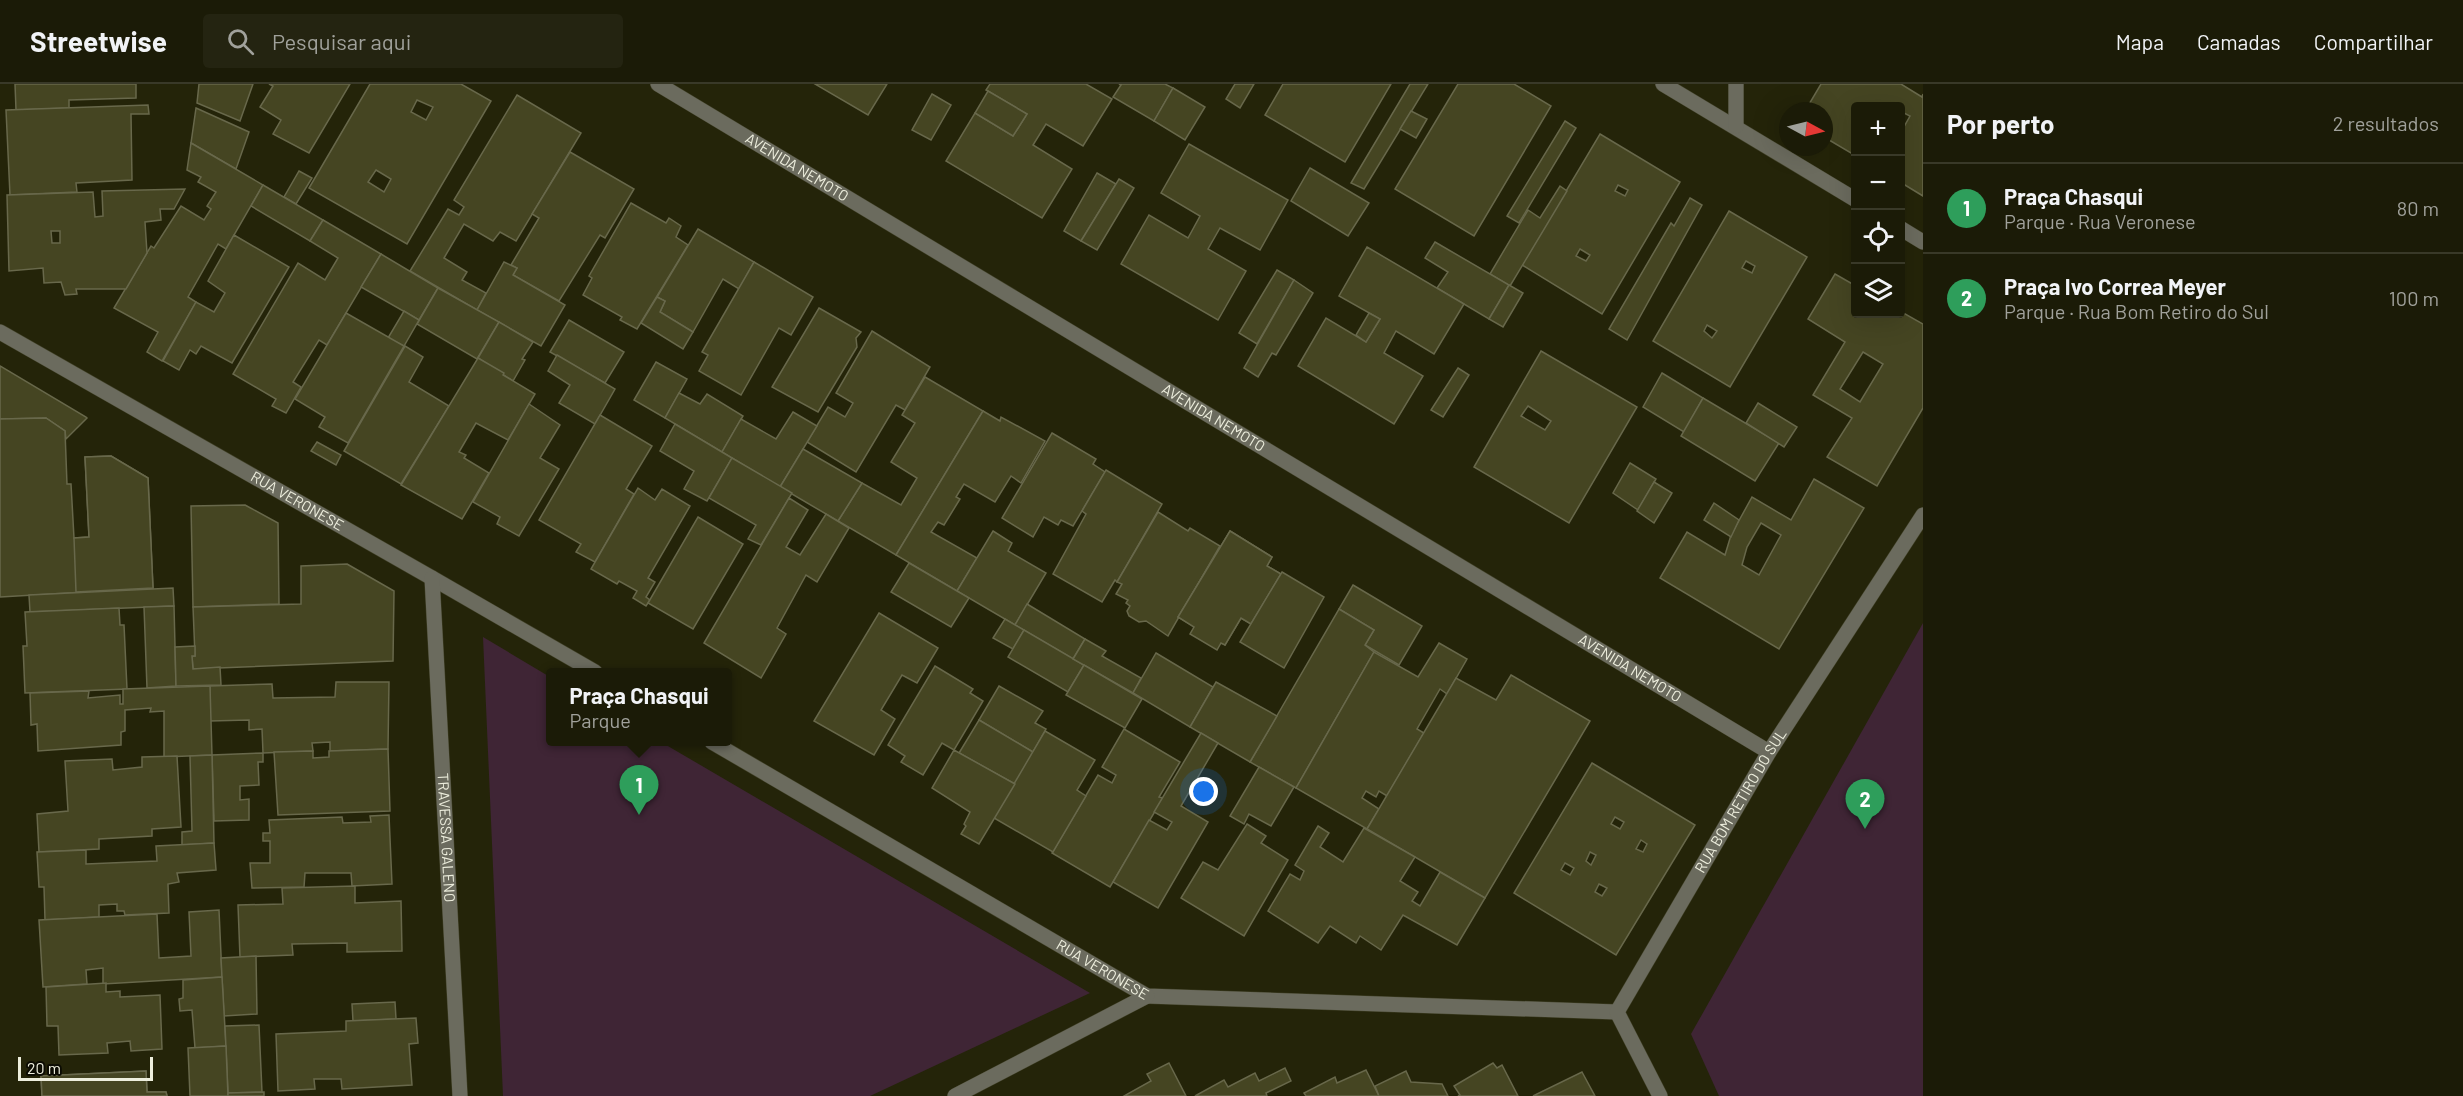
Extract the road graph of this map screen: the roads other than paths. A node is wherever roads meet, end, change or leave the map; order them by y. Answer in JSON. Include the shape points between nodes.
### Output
{"nodes":[{"id":1,"x":658,"y":84,"type":"edge"},
{"id":2,"x":1663,"y":84,"type":"edge"},
{"id":3,"x":1736,"y":84,"type":"edge"},
{"id":4,"x":1736,"y":126,"type":"junction"},
{"id":5,"x":1851,"y":197,"type":"edge"},
{"id":6,"x":1905,"y":231,"type":"edge"},
{"id":7,"x":1923,"y":242,"type":"edge"},
{"id":8,"x":0,"y":332,"type":"edge"},
{"id":9,"x":1923,"y":515,"type":"edge"},
{"id":10,"x":432,"y":578,"type":"junction"},
{"id":11,"x":588,"y":668,"type":"edge"},
{"id":12,"x":721,"y":746,"type":"edge"},
{"id":13,"x":1769,"y":752,"type":"junction"},
{"id":14,"x":1147,"y":996,"type":"junction"},
{"id":15,"x":1617,"y":1012,"type":"junction"},
{"id":16,"x":460,"y":1096,"type":"edge"},
{"id":17,"x":955,"y":1096,"type":"edge"},
{"id":18,"x":1660,"y":1096,"type":"edge"}],
"edges":[{"from":1,"to":13,"type":"street","name":"AVENIDA NEMOTO"},
{"from":2,"to":4,"type":"street"},
{"from":3,"to":4,"type":"street"},
{"from":4,"to":5,"type":"street"},
{"from":6,"to":7,"type":"street"},
{"from":8,"to":10,"type":"street","name":"RUA VERONESE"},
{"from":9,"to":13,"type":"street","name":"RUA BOM RETIRO DO SUL"},
{"from":10,"to":11,"type":"street","name":"RUA VERONESE"},
{"from":10,"to":16,"type":"street","name":"TRAVESSA GALENO"},
{"from":12,"to":14,"type":"street","name":"RUA VERONESE"},
{"from":13,"to":15,"type":"street","name":"RUA BOM RETIRO DO SUL"},
{"from":14,"to":15,"type":"street","name":"RUA VERONESE"},
{"from":14,"to":17,"type":"street"},
{"from":15,"to":18,"type":"street"}]}
